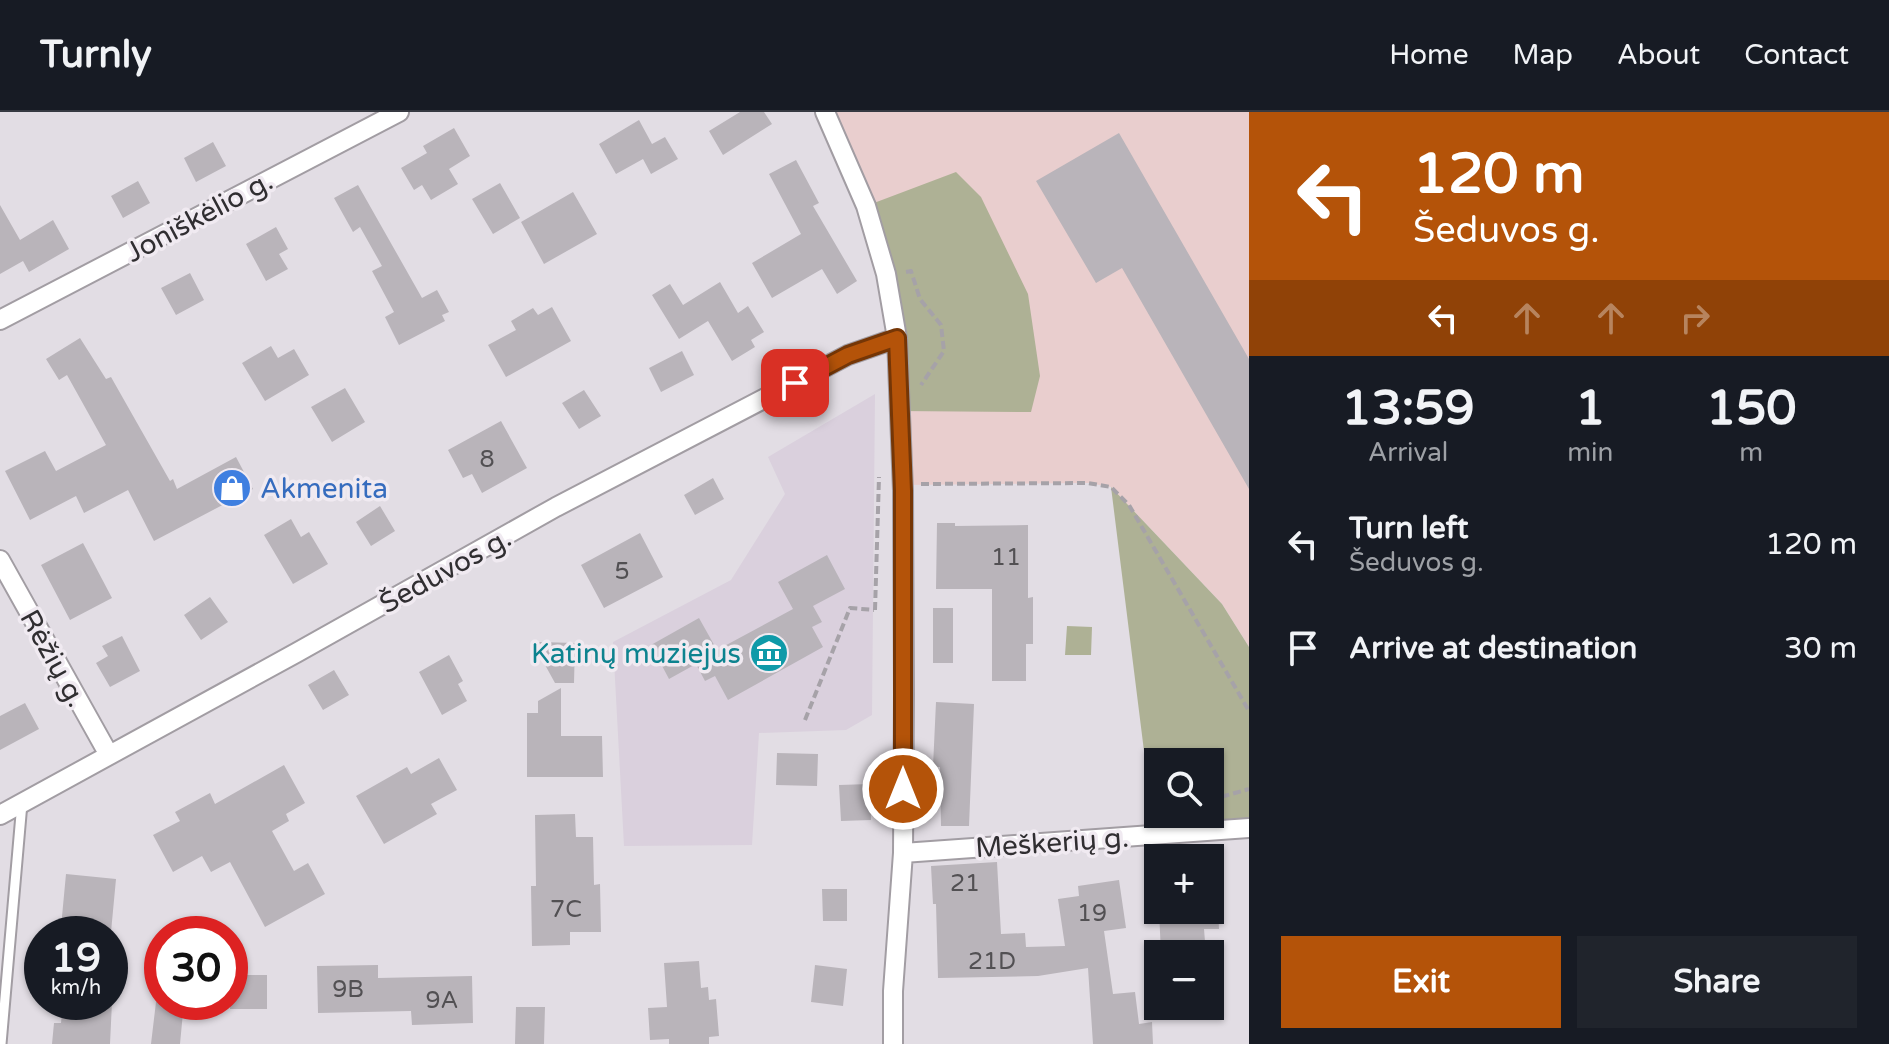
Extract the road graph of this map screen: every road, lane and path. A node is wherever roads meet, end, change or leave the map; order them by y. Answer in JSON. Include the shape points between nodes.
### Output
{"nodes":[{"id":1,"x":399,"y":112,"type":"edge"},
{"id":2,"x":825,"y":112,"type":"edge"},
{"id":3,"x":0,"y":320,"type":"edge"},
{"id":4,"x":897,"y":338,"type":"junction"},
{"id":5,"x":879,"y":472,"type":"dead end"},
{"id":6,"x":903,"y":485,"type":"junction"},
{"id":7,"x":0,"y":560,"type":"edge"},
{"id":8,"x":1249,"y":711,"type":"edge"},
{"id":9,"x":805,"y":720,"type":"dead end"},
{"id":10,"x":109,"y":755,"type":"junction"},
{"id":11,"x":1249,"y":789,"type":"edge"},
{"id":12,"x":1224,"y":796,"type":"edge"},
{"id":13,"x":22,"y":803,"type":"junction"},
{"id":14,"x":0,"y":815,"type":"edge"},
{"id":15,"x":1249,"y":828,"type":"edge"},
{"id":16,"x":903,"y":853,"type":"junction"},
{"id":17,"x":1,"y":1044,"type":"edge"},
{"id":18,"x":893,"y":1044,"type":"edge"}],
"edges":[{"from":1,"to":3,"type":"street","name":"Joniškėlio g."},
{"from":2,"to":4,"type":"street","via":[[866,206]]},
{"from":4,"to":6,"type":"street"},
{"from":4,"to":10,"type":"street","name":"Šeduvos g.","via":[[848,355],[556,507]]},
{"from":5,"to":9,"type":"path","via":[[875,610],[850,608]]},
{"from":6,"to":8,"type":"path","via":[[1111,487],[1129,505]]},
{"from":6,"to":16,"type":"street"},
{"from":7,"to":10,"type":"street","name":"Rėžių g."},
{"from":10,"to":13,"type":"street","name":"Šeduvos g."},
{"from":11,"to":12,"type":"path"},
{"from":13,"to":14,"type":"street","name":"Šeduvos g."},
{"from":13,"to":17,"type":"lane"},
{"from":15,"to":16,"type":"street","name":"Meškerių g."},
{"from":16,"to":18,"type":"street"}]}
